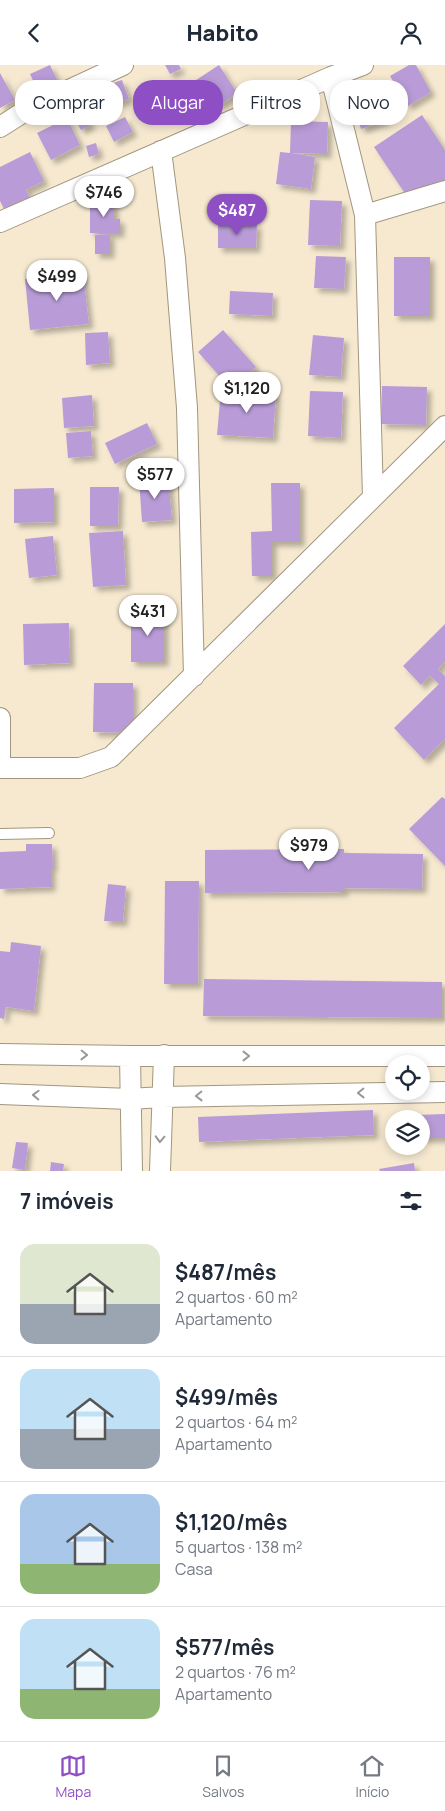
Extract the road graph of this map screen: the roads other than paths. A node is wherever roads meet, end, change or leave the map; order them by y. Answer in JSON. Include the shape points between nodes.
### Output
{"nodes":[{"id":1,"x":123,"y":65,"type":"edge"},
{"id":2,"x":363,"y":65,"type":"edge"},
{"id":3,"x":331,"y":77,"type":"junction"},
{"id":4,"x":0,"y":127,"type":"edge"},
{"id":5,"x":161,"y":151,"type":"junction"},
{"id":6,"x":445,"y":191,"type":"edge"},
{"id":7,"x":365,"y":215,"type":"junction"},
{"id":8,"x":0,"y":222,"type":"edge"},
{"id":9,"x":445,"y":426,"type":"edge"},
{"id":10,"x":374,"y":497,"type":"junction"},
{"id":11,"x":194,"y":676,"type":"junction"},
{"id":12,"x":0,"y":718,"type":"edge"},
{"id":13,"x":0,"y":768,"type":"edge"},
{"id":14,"x":49,"y":833,"type":"dead end"},
{"id":15,"x":0,"y":834,"type":"edge"},
{"id":16,"x":0,"y":1054,"type":"edge"},
{"id":17,"x":164,"y":1055,"type":"junction"},
{"id":18,"x":130,"y":1056,"type":"junction"},
{"id":19,"x":445,"y":1056,"type":"edge"},
{"id":20,"x":445,"y":1092,"type":"edge"},
{"id":21,"x":0,"y":1094,"type":"edge"},
{"id":22,"x":162,"y":1097,"type":"junction"},
{"id":23,"x":130,"y":1099,"type":"junction"},
{"id":24,"x":132,"y":1171,"type":"edge"},
{"id":25,"x":160,"y":1171,"type":"edge"}],
"edges":[{"from":1,"to":4,"type":"street","via":[[30,108]]},
{"from":2,"to":3,"type":"street"},
{"from":3,"to":5,"type":"street"},
{"from":3,"to":7,"type":"street"},
{"from":5,"to":8,"type":"street"},
{"from":5,"to":11,"type":"street","via":[[176,258],[187,408]]},
{"from":6,"to":7,"type":"street"},
{"from":7,"to":10,"type":"street"},
{"from":9,"to":10,"type":"street"},
{"from":10,"to":11,"type":"street"},
{"from":11,"to":13,"type":"street","via":[[111,757],[80,768]]},
{"from":12,"to":13,"type":"street"},
{"from":14,"to":15,"type":"lane"},
{"from":16,"to":18,"type":"street","one_way":true},
{"from":17,"to":18,"type":"street"},
{"from":17,"to":19,"type":"street","one_way":true},
{"from":17,"to":22,"type":"street"},
{"from":18,"to":23,"type":"street"},
{"from":20,"to":22,"type":"street","one_way":true},
{"from":23,"to":21,"type":"street","one_way":true},
{"from":22,"to":23,"type":"street"},
{"from":22,"to":25,"type":"street","one_way":true},
{"from":23,"to":24,"type":"street"}]}
